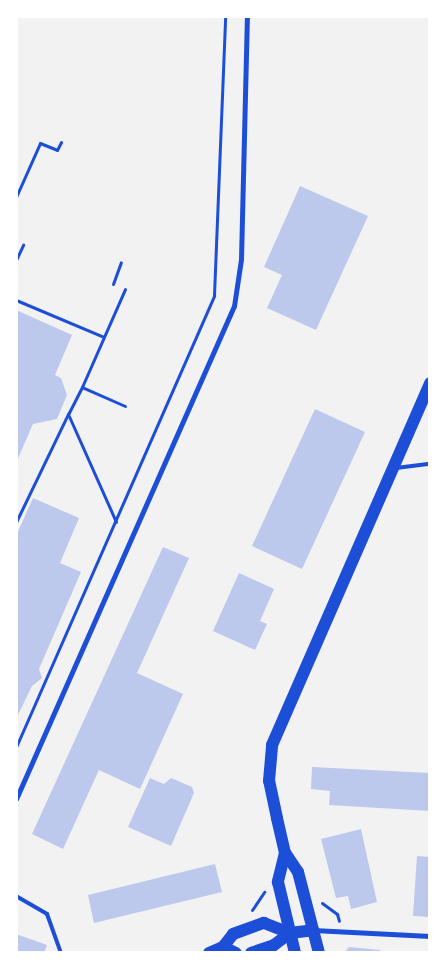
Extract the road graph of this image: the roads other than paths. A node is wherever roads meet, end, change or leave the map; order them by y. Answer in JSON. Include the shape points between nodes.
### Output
{"nodes":[{"id":1,"x":247,"y":16,"type":"edge"},
{"id":2,"x":430,"y":382,"type":"edge"},
{"id":3,"x":430,"y":464,"type":"edge"},
{"id":4,"x":392,"y":468,"type":"junction"},
{"id":5,"x":16,"y":799,"type":"edge"},
{"id":6,"x":285,"y":853,"type":"junction"},
{"id":7,"x":16,"y":896,"type":"edge"},
{"id":8,"x":313,"y":930,"type":"junction"},
{"id":9,"x":290,"y":933,"type":"junction"},
{"id":10,"x":430,"y":936,"type":"edge"},
{"id":11,"x":223,"y":948,"type":"junction"},
{"id":12,"x":61,"y":953,"type":"edge"},
{"id":13,"x":208,"y":953,"type":"edge"},
{"id":14,"x":236,"y":953,"type":"edge"},
{"id":15,"x":251,"y":953,"type":"edge"},
{"id":16,"x":295,"y":953,"type":"edge"},
{"id":17,"x":319,"y":953,"type":"edge"}],
"edges":[{"from":1,"to":5,"type":"street","via":[[241,259],[234,306]]},
{"from":2,"to":4,"type":"main road"},
{"from":3,"to":4,"type":"lane"},
{"from":4,"to":6,"type":"main road","via":[[272,745],[269,781]]},
{"from":6,"to":8,"type":"main road","via":[[298,872]]},
{"from":6,"to":9,"type":"main road","via":[[278,882]]},
{"from":7,"to":12,"type":"lane","via":[[47,914]]},
{"from":8,"to":9,"type":"main road"},
{"from":8,"to":10,"type":"street"},
{"from":8,"to":17,"type":"main road"},
{"from":9,"to":11,"type":"main road","via":[[264,923],[233,934]]},
{"from":9,"to":15,"type":"main road","via":[[274,945]]},
{"from":9,"to":16,"type":"main road"},
{"from":11,"to":13,"type":"main road"},
{"from":11,"to":14,"type":"main road"}]}
